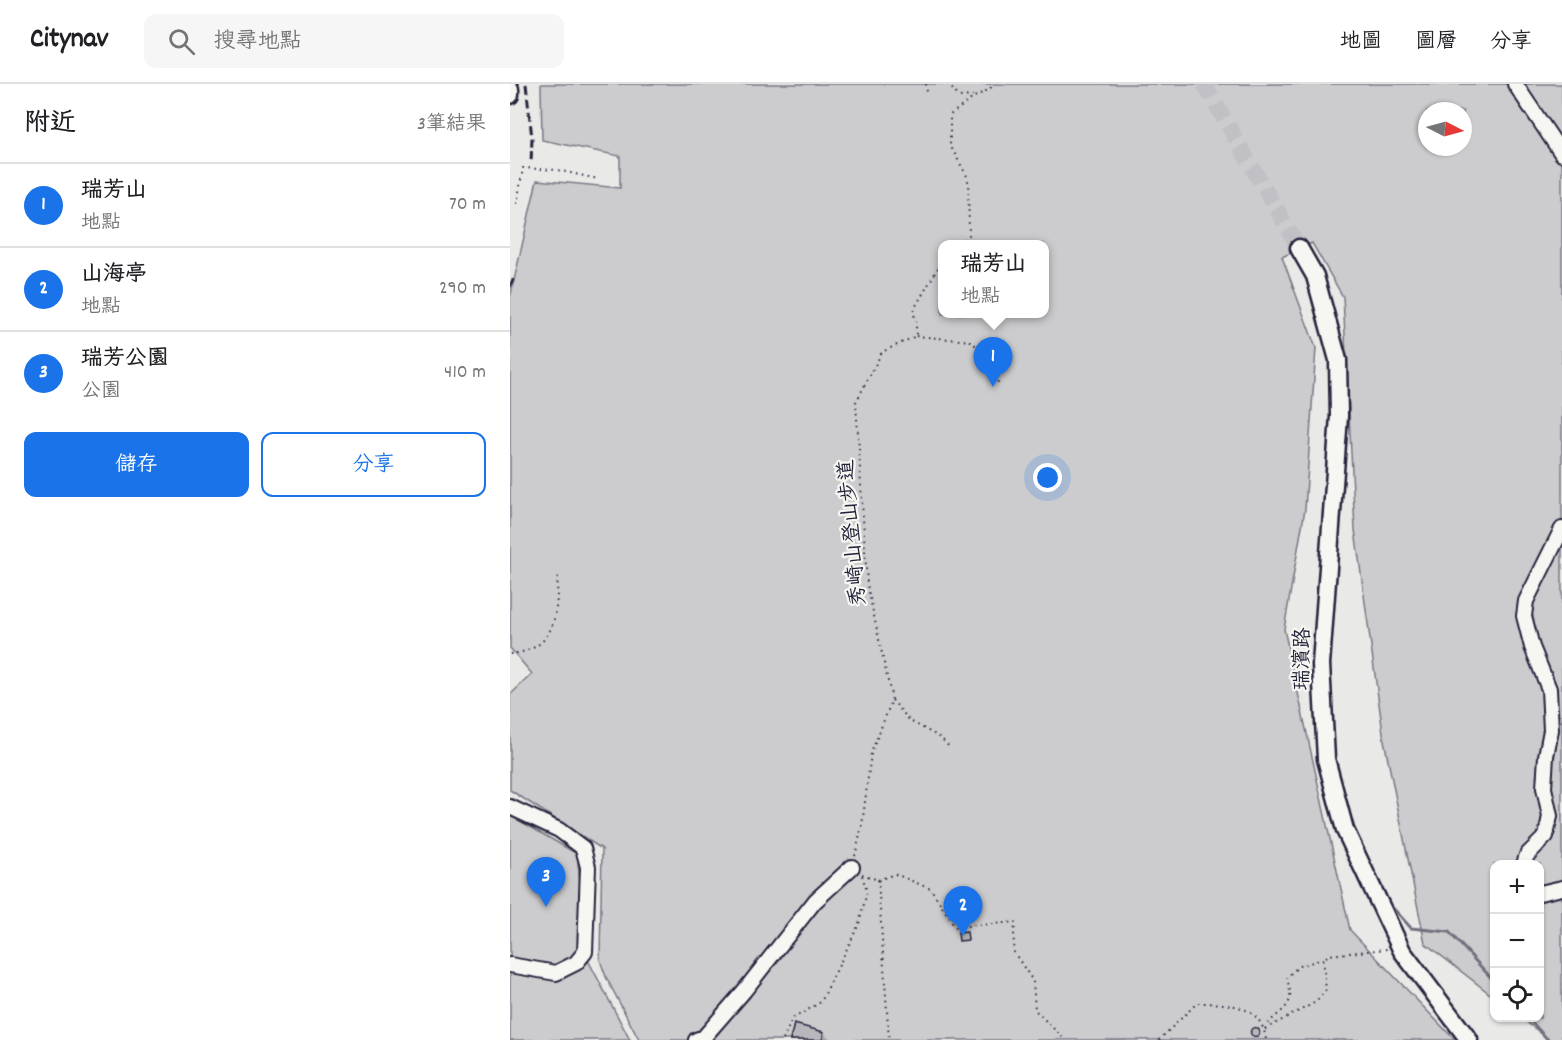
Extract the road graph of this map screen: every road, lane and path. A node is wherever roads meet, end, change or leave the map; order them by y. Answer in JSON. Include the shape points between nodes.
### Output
{"nodes":[{"id":1,"x":926,"y":84,"type":"edge"},
{"id":2,"x":948,"y":84,"type":"edge"},
{"id":3,"x":993,"y":84,"type":"edge"},
{"id":4,"x":1515,"y":84,"type":"edge"},
{"id":5,"x":510,"y":89,"type":"edge"},
{"id":6,"x":927,"y":92,"type":"dead end"},
{"id":7,"x":510,"y":95,"type":"edge"},
{"id":8,"x":976,"y":96,"type":"junction"},
{"id":9,"x":1561,"y":149,"type":"edge"},
{"id":10,"x":598,"y":179,"type":"dead end"},
{"id":11,"x":517,"y":204,"type":"dead end"},
{"id":12,"x":964,"y":240,"type":"edge"},
{"id":13,"x":1299,"y":248,"type":"tunnel mouth"},
{"id":14,"x":938,"y":265,"type":"edge"},
{"id":15,"x":916,"y":336,"type":"junction"},
{"id":16,"x":998,"y":383,"type":"dead end"},
{"id":17,"x":1562,"y":529,"type":"edge"},
{"id":18,"x":558,"y":572,"type":"dead end"},
{"id":19,"x":510,"y":654,"type":"edge"},
{"id":20,"x":892,"y":700,"type":"junction"},
{"id":21,"x":950,"y":748,"type":"dead end"},
{"id":22,"x":510,"y":807,"type":"edge"},
{"id":23,"x":1525,"y":860,"type":"edge"},
{"id":24,"x":857,"y":871,"type":"junction"},
{"id":25,"x":878,"y":880,"type":"junction"},
{"id":26,"x":1562,"y":888,"type":"edge"},
{"id":27,"x":1544,"y":892,"type":"edge"},
{"id":28,"x":955,"y":927,"type":"junction"},
{"id":29,"x":958,"y":933,"type":"dead end"},
{"id":30,"x":1402,"y":951,"type":"junction"},
{"id":31,"x":1323,"y":959,"type":"junction"},
{"id":32,"x":510,"y":965,"type":"edge"},
{"id":33,"x":1265,"y":1029,"type":"junction"},
{"id":34,"x":696,"y":1040,"type":"edge"},
{"id":35,"x":783,"y":1040,"type":"edge"},
{"id":36,"x":889,"y":1040,"type":"edge"},
{"id":37,"x":1066,"y":1040,"type":"edge"},
{"id":38,"x":1159,"y":1040,"type":"edge"},
{"id":39,"x":1266,"y":1040,"type":"edge"},
{"id":40,"x":1469,"y":1040,"type":"edge"}],
"edges":[{"from":1,"to":6,"type":"path"},
{"from":2,"to":8,"type":"path","via":[[959,97]]},
{"from":3,"to":8,"type":"path"},
{"from":4,"to":9,"type":"street"},
{"from":5,"to":7,"type":"main road"},
{"from":8,"to":12,"type":"path","via":[[950,115],[950,145],[968,178],[969,236]]},
{"from":10,"to":11,"type":"path","via":[[523,168]]},
{"from":13,"to":30,"type":"main road","name":"瑞濱路","via":[[1314,276],[1338,360],[1339,416],[1321,664],[1326,759],[1345,830]]},
{"from":14,"to":15,"type":"path","via":[[913,311]]},
{"from":15,"to":16,"type":"path","via":[[971,341],[1000,370]]},
{"from":15,"to":20,"type":"path","name":"秀崎山登山步道","via":[[882,352],[856,402],[867,584]]},
{"from":17,"to":23,"type":"street","via":[[1526,601],[1524,616],[1549,689],[1551,730],[1544,788],[1550,816],[1546,836]]},
{"from":18,"to":19,"type":"path","via":[[554,623],[546,637],[527,652]]},
{"from":20,"to":21,"type":"path","via":[[910,721],[941,738]]},
{"from":20,"to":24,"type":"path","via":[[871,753]]},
{"from":22,"to":32,"type":"street","via":[[559,830],[583,848],[588,867],[585,952],[576,963],[556,973]]},
{"from":24,"to":25,"type":"path"},
{"from":24,"to":34,"type":"street","via":[[814,901],[744,991]]},
{"from":24,"to":35,"type":"path","via":[[867,892],[859,924],[821,1002],[792,1019]]},
{"from":25,"to":28,"type":"path","via":[[894,874],[931,889]]},
{"from":25,"to":36,"type":"path"},
{"from":26,"to":27,"type":"street"},
{"from":28,"to":29,"type":"path"},
{"from":28,"to":37,"type":"path","via":[[1015,922],[1013,951],[1033,981],[1035,1010]]},
{"from":30,"to":31,"type":"path","via":[[1383,948]]},
{"from":30,"to":40,"type":"main road","name":"瑞濱路"},
{"from":31,"to":33,"type":"path","via":[[1299,966],[1287,977],[1291,997]]},
{"from":31,"to":33,"type":"path","via":[[1326,990],[1316,1002]]},
{"from":33,"to":38,"type":"path","via":[[1253,1014],[1238,1006],[1197,1004]]},
{"from":33,"to":39,"type":"path"}]}
